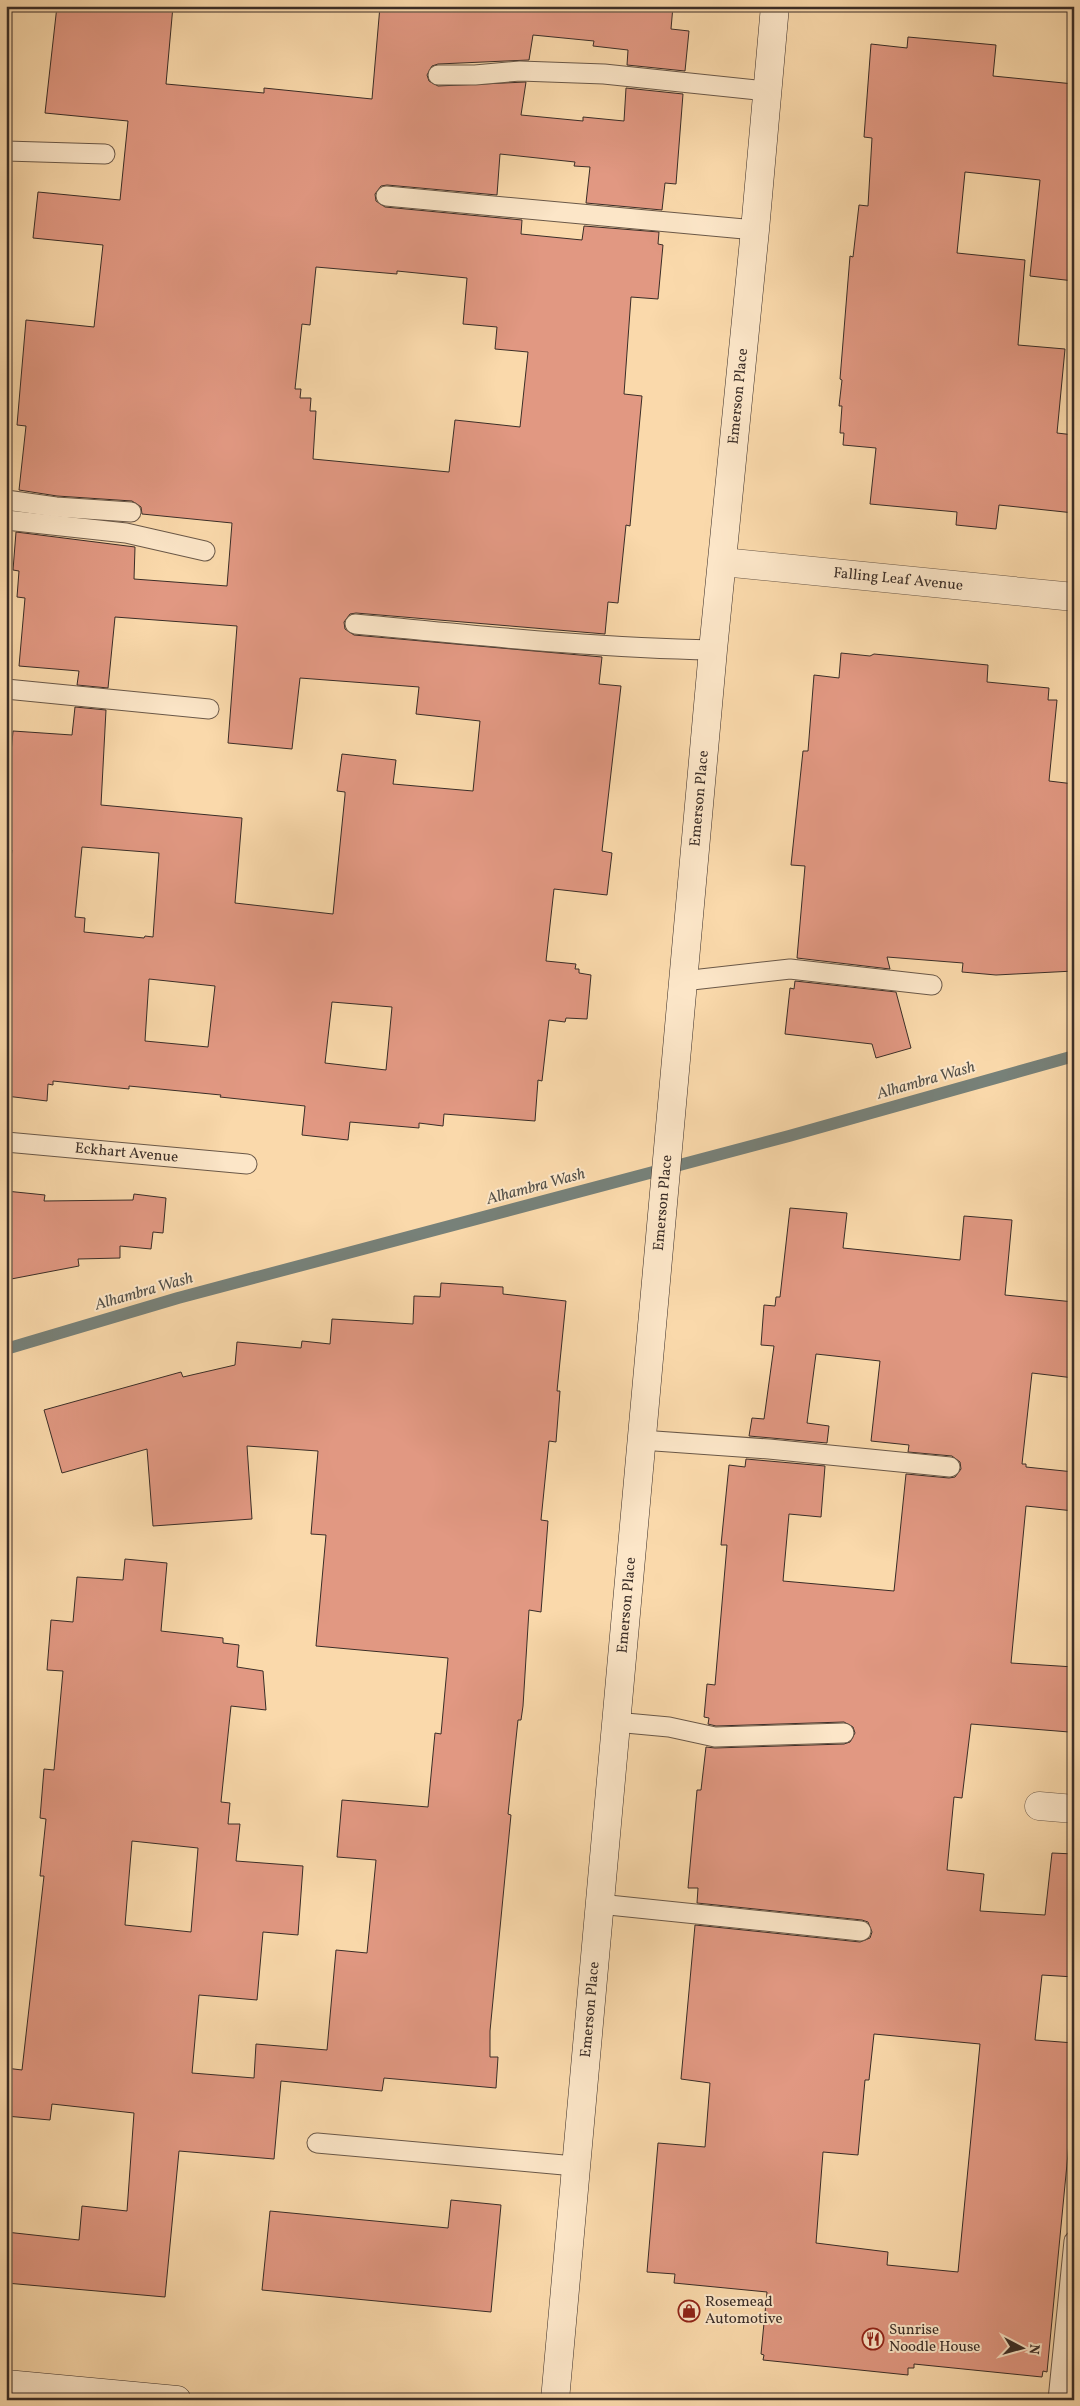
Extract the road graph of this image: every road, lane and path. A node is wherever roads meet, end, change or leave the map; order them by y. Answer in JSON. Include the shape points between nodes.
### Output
{"nodes":[{"id":1,"x":775,"y":6,"type":"edge"},
{"id":2,"x":438,"y":75,"type":"dead end"},
{"id":3,"x":766,"y":91,"type":"junction"},
{"id":4,"x":6,"y":151,"type":"edge"},
{"id":5,"x":105,"y":154,"type":"dead end"},
{"id":6,"x":386,"y":196,"type":"dead end"},
{"id":7,"x":756,"y":230,"type":"junction"},
{"id":8,"x":6,"y":500,"type":"edge"},
{"id":9,"x":131,"y":512,"type":"dead end"},
{"id":10,"x":6,"y":520,"type":"edge"},
{"id":11,"x":205,"y":551,"type":"dead end"},
{"id":12,"x":723,"y":562,"type":"junction"},
{"id":13,"x":1074,"y":597,"type":"edge"},
{"id":14,"x":354,"y":624,"type":"dead end"},
{"id":15,"x":713,"y":650,"type":"junction"},
{"id":16,"x":6,"y":689,"type":"edge"},
{"id":17,"x":209,"y":709,"type":"dead end"},
{"id":18,"x":683,"y":981,"type":"junction"},
{"id":19,"x":932,"y":986,"type":"dead end"},
{"id":20,"x":6,"y":1142,"type":"edge"},
{"id":21,"x":247,"y":1164,"type":"dead end"},
{"id":22,"x":641,"y":1440,"type":"junction"},
{"id":23,"x":950,"y":1467,"type":"dead end"},
{"id":24,"x":615,"y":1722,"type":"junction"},
{"id":25,"x":844,"y":1733,"type":"dead end"},
{"id":26,"x":1039,"y":1806,"type":"dead end"},
{"id":27,"x":1074,"y":1809,"type":"edge"},
{"id":28,"x":599,"y":1904,"type":"junction"},
{"id":29,"x":861,"y":1931,"type":"dead end"},
{"id":30,"x":317,"y":2143,"type":"dead end"},
{"id":31,"x":575,"y":2166,"type":"junction"},
{"id":32,"x":1074,"y":2241,"type":"edge"},
{"id":33,"x":6,"y":2384,"type":"edge"},
{"id":34,"x":177,"y":2400,"type":"edge"},
{"id":35,"x":555,"y":2400,"type":"edge"},
{"id":36,"x":1058,"y":2400,"type":"edge"}],
"edges":[{"from":1,"to":3,"type":"street","name":"Emerson Place"},
{"from":2,"to":3,"type":"lane","via":[[520,71],[604,74]]},
{"from":3,"to":7,"type":"street","name":"Emerson Place"},
{"from":4,"to":5,"type":"lane"},
{"from":6,"to":7,"type":"lane"},
{"from":7,"to":12,"type":"street","name":"Emerson Place"},
{"from":8,"to":9,"type":"lane"},
{"from":10,"to":11,"type":"lane","via":[[126,533]]},
{"from":12,"to":13,"type":"street","name":"Falling Leaf Avenue"},
{"from":12,"to":15,"type":"street","name":"Emerson Place"},
{"from":14,"to":15,"type":"lane","via":[[538,641]]},
{"from":15,"to":18,"type":"street","name":"Emerson Place"},
{"from":16,"to":17,"type":"lane"},
{"from":18,"to":19,"type":"lane","via":[[790,969]]},
{"from":18,"to":22,"type":"street","name":"Emerson Place"},
{"from":20,"to":21,"type":"lane","name":"Eckhart Avenue"},
{"from":22,"to":23,"type":"lane"},
{"from":22,"to":24,"type":"street","name":"Emerson Place"},
{"from":24,"to":25,"type":"lane","via":[[670,1727],[715,1737]]},
{"from":24,"to":28,"type":"street","name":"Emerson Place"},
{"from":26,"to":27,"type":"street"},
{"from":28,"to":29,"type":"lane"},
{"from":28,"to":31,"type":"street","name":"Emerson Place"},
{"from":30,"to":31,"type":"lane"},
{"from":31,"to":35,"type":"street","name":"Emerson Place"},
{"from":32,"to":36,"type":"lane"},
{"from":33,"to":34,"type":"street"}]}
